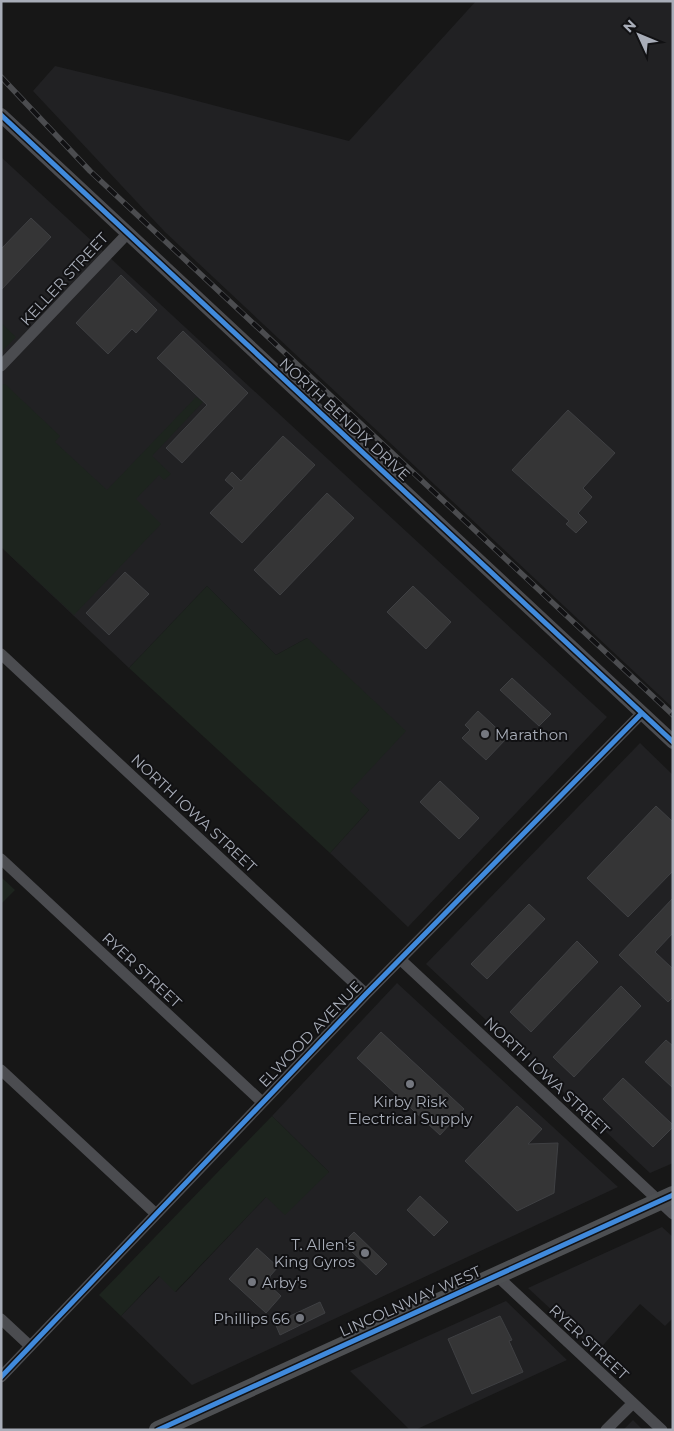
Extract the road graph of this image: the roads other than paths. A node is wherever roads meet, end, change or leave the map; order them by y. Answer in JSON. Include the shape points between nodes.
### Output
{"nodes":[{"id":1,"x":1,"y":115,"type":"edge"},
{"id":2,"x":128,"y":233,"type":"junction"},
{"id":3,"x":1,"y":366,"type":"edge"},
{"id":4,"x":1,"y":654,"type":"edge"},
{"id":5,"x":642,"y":713,"type":"junction"},
{"id":6,"x":673,"y":742,"type":"edge"},
{"id":7,"x":1,"y":859,"type":"edge"},
{"id":8,"x":401,"y":960,"type":"junction"},
{"id":9,"x":366,"y":994,"type":"junction"},
{"id":10,"x":1,"y":1070,"type":"edge"},
{"id":11,"x":262,"y":1102,"type":"junction"},
{"id":12,"x":666,"y":1198,"type":"edge"},
{"id":13,"x":156,"y":1214,"type":"junction"},
{"id":14,"x":673,"y":1214,"type":"edge"},
{"id":15,"x":496,"y":1275,"type":"junction"},
{"id":16,"x":1,"y":1319,"type":"edge"},
{"id":17,"x":30,"y":1346,"type":"junction"},
{"id":18,"x":1,"y":1377,"type":"edge"},
{"id":19,"x":633,"y":1403,"type":"junction"},
{"id":20,"x":158,"y":1430,"type":"edge"},
{"id":21,"x":606,"y":1430,"type":"edge"},
{"id":22,"x":662,"y":1430,"type":"edge"}],
"edges":[{"from":1,"to":2,"type":"street","name":"NORTH BENDIX DRIVE"},
{"from":2,"to":3,"type":"street","name":"KELLER STREET"},
{"from":2,"to":5,"type":"street","name":"NORTH BENDIX DRIVE"},
{"from":4,"to":9,"type":"street","name":"NORTH IOWA STREET"},
{"from":5,"to":6,"type":"street","name":"NORTH BENDIX DRIVE"},
{"from":5,"to":8,"type":"street","name":"ELWOOD AVENUE"},
{"from":7,"to":11,"type":"street","name":"RYER STREET"},
{"from":8,"to":9,"type":"street","name":"ELWOOD AVENUE"},
{"from":8,"to":12,"type":"street","name":"NORTH IOWA STREET"},
{"from":9,"to":11,"type":"street","name":"ELWOOD AVENUE"},
{"from":10,"to":13,"type":"street"},
{"from":11,"to":13,"type":"street","name":"ELWOOD AVENUE"},
{"from":12,"to":14,"type":"street","name":"NORTH IOWA STREET"},
{"from":12,"to":15,"type":"main road","name":"LINCOLNWAY WEST"},
{"from":13,"to":17,"type":"street","name":"ELWOOD AVENUE"},
{"from":15,"to":19,"type":"street","name":"RYER STREET"},
{"from":15,"to":20,"type":"main road","name":"LINCOLNWAY WEST"},
{"from":16,"to":17,"type":"street"},
{"from":17,"to":18,"type":"street","name":"ELWOOD AVENUE"},
{"from":19,"to":21,"type":"street"},
{"from":19,"to":22,"type":"street","name":"RYER STREET"}]}
